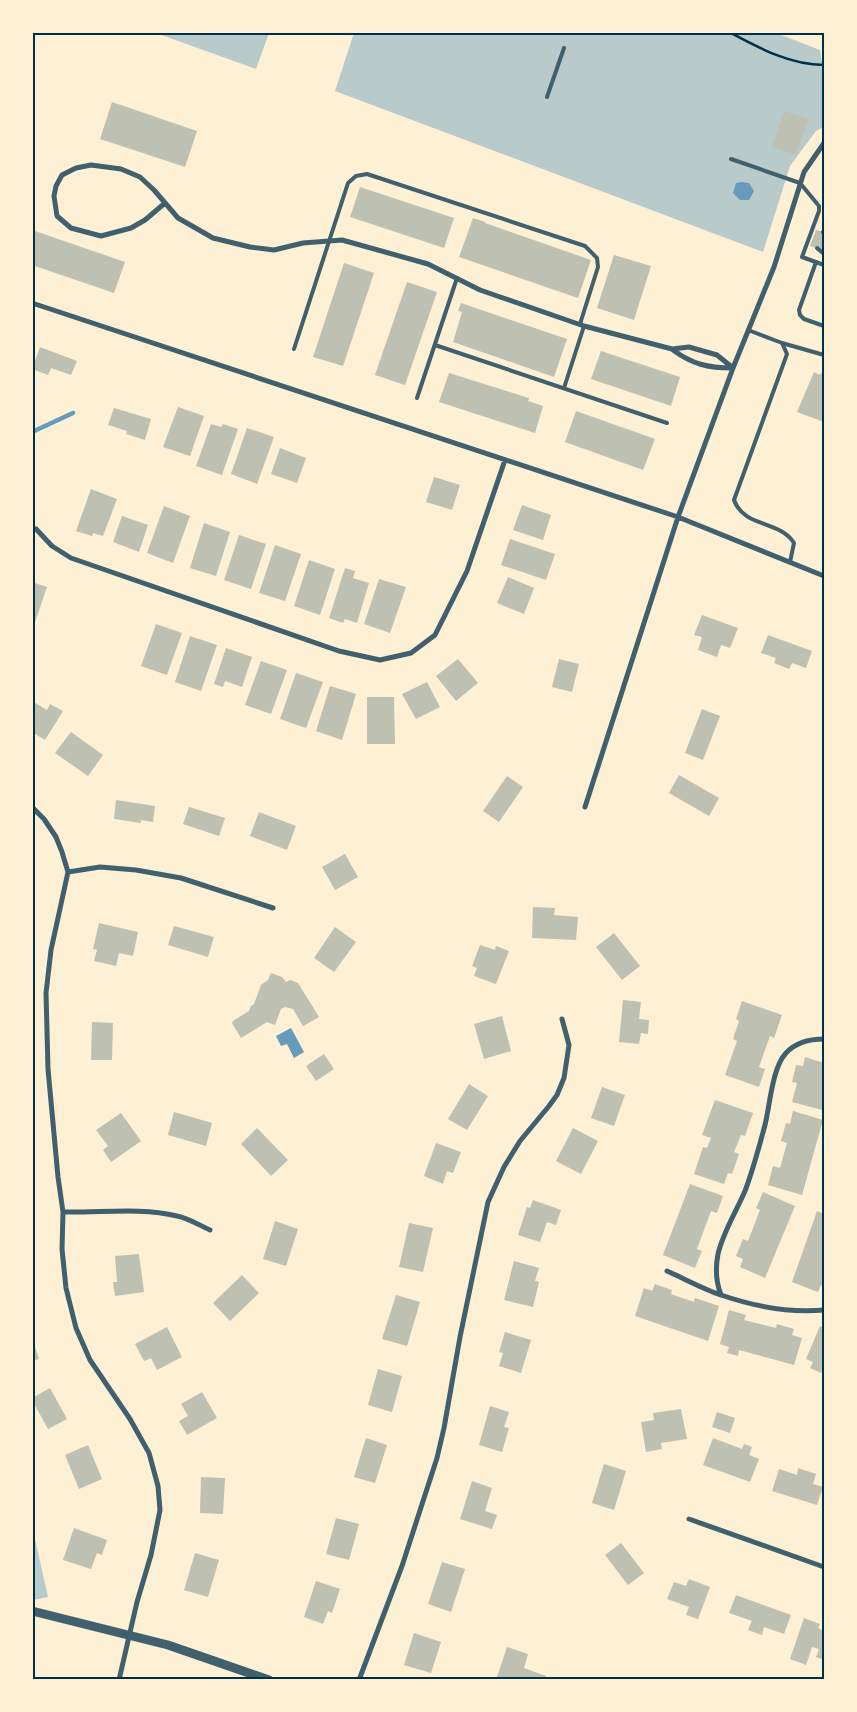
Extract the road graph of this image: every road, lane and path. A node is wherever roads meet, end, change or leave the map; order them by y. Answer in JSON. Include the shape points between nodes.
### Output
{"nodes":[{"id":1,"x":728,"y":32,"type":"edge"},
{"id":2,"x":564,"y":48,"type":"dead end"},
{"id":3,"x":824,"y":65,"type":"edge"},
{"id":4,"x":547,"y":97,"type":"dead end"},
{"id":5,"x":824,"y":143,"type":"edge"},
{"id":6,"x":731,"y":159,"type":"dead end"},
{"id":7,"x":800,"y":183,"type":"junction"},
{"id":8,"x":165,"y":203,"type":"junction"},
{"id":9,"x":819,"y":211,"type":"junction"},
{"id":10,"x":824,"y":213,"type":"edge"},
{"id":11,"x":329,"y":241,"type":"junction"},
{"id":12,"x":817,"y":248,"type":"dead end"},
{"id":13,"x":824,"y":254,"type":"edge"},
{"id":14,"x":816,"y":262,"type":"junction"},
{"id":15,"x":824,"y":265,"type":"edge"},
{"id":16,"x":457,"y":278,"type":"junction"},
{"id":17,"x":32,"y":303,"type":"edge"},
{"id":18,"x":582,"y":325,"type":"junction"},
{"id":19,"x":824,"y":326,"type":"edge"},
{"id":20,"x":748,"y":330,"type":"junction"},
{"id":21,"x":782,"y":343,"type":"junction"},
{"id":22,"x":435,"y":345,"type":"junction"},
{"id":23,"x":672,"y":349,"type":"junction"},
{"id":24,"x":294,"y":350,"type":"dead end"},
{"id":25,"x":824,"y":355,"type":"edge"},
{"id":26,"x":732,"y":368,"type":"junction"},
{"id":27,"x":564,"y":388,"type":"junction"},
{"id":28,"x":417,"y":398,"type":"dead end"},
{"id":29,"x":667,"y":423,"type":"dead end"},
{"id":30,"x":504,"y":460,"type":"junction"},
{"id":31,"x":678,"y":517,"type":"junction"},
{"id":32,"x":36,"y":529,"type":"dead end"},
{"id":33,"x":790,"y":562,"type":"junction"},
{"id":34,"x":824,"y":576,"type":"edge"},
{"id":35,"x":32,"y":807,"type":"edge"},
{"id":36,"x":585,"y":807,"type":"dead end"},
{"id":37,"x":68,"y":872,"type":"junction"},
{"id":38,"x":273,"y":908,"type":"dead end"},
{"id":39,"x":562,"y":1018,"type":"dead end"},
{"id":40,"x":824,"y":1039,"type":"edge"},
{"id":41,"x":63,"y":1212,"type":"junction"},
{"id":42,"x":210,"y":1230,"type":"dead end"},
{"id":43,"x":667,"y":1272,"type":"dead end"},
{"id":44,"x":721,"y":1295,"type":"junction"},
{"id":45,"x":824,"y":1310,"type":"edge"},
{"id":46,"x":689,"y":1519,"type":"dead end"},
{"id":47,"x":824,"y":1566,"type":"edge"},
{"id":48,"x":32,"y":1610,"type":"edge"},
{"id":49,"x":129,"y":1636,"type":"junction"},
{"id":50,"x":119,"y":1680,"type":"edge"},
{"id":51,"x":269,"y":1680,"type":"edge"},
{"id":52,"x":359,"y":1680,"type":"edge"}],
"edges":[{"from":1,"to":3,"type":"path","via":[[782,58]]},
{"from":2,"to":4,"type":"lane"},
{"from":5,"to":7,"type":"street"},
{"from":6,"to":7,"type":"lane"},
{"from":7,"to":9,"type":"lane","via":[[819,206]]},
{"from":7,"to":20,"type":"street","via":[[774,267]]},
{"from":8,"to":8,"type":"street","via":[[140,177],[122,169],[91,165],[62,175],[54,196],[57,216],[72,228],[101,236],[131,228]]},
{"from":8,"to":11,"type":"street","via":[[178,218],[214,238],[250,247],[274,250]]},
{"from":9,"to":10,"type":"lane"},
{"from":9,"to":14,"type":"lane","via":[[802,257]]},
{"from":11,"to":16,"type":"street","via":[[342,240],[428,264]]},
{"from":11,"to":18,"type":"lane","via":[[348,183],[356,176],[367,174],[554,235],[586,246],[597,258],[598,267]]},
{"from":11,"to":24,"type":"lane"},
{"from":12,"to":13,"type":"lane"},
{"from":14,"to":15,"type":"lane"},
{"from":14,"to":19,"type":"lane","via":[[799,310],[804,319]]},
{"from":16,"to":18,"type":"street","via":[[480,290]]},
{"from":16,"to":22,"type":"lane"},
{"from":17,"to":30,"type":"street"},
{"from":18,"to":23,"type":"street"},
{"from":18,"to":27,"type":"lane"},
{"from":20,"to":21,"type":"lane"},
{"from":20,"to":26,"type":"street"},
{"from":21,"to":25,"type":"lane"},
{"from":21,"to":33,"type":"lane","via":[[787,354],[784,364],[734,500],[738,510],[749,518],[790,536],[794,543]]},
{"from":22,"to":27,"type":"lane"},
{"from":22,"to":28,"type":"lane"},
{"from":23,"to":26,"type":"street","via":[[687,360],[713,368]]},
{"from":23,"to":26,"type":"street","via":[[690,347],[716,355]]},
{"from":26,"to":31,"type":"street"},
{"from":27,"to":29,"type":"lane"},
{"from":30,"to":31,"type":"street"},
{"from":30,"to":32,"type":"street","via":[[467,571],[435,635],[411,653],[380,660],[339,651],[71,558],[52,546]]},
{"from":31,"to":33,"type":"street"},
{"from":31,"to":36,"type":"street"},
{"from":33,"to":34,"type":"street"},
{"from":35,"to":37,"type":"street","via":[[56,837]]},
{"from":37,"to":38,"type":"street","via":[[100,867],[136,870],[181,878]]},
{"from":37,"to":41,"type":"street","via":[[51,950],[46,993],[48,1069]]},
{"from":39,"to":52,"type":"street","via":[[569,1045],[564,1078],[553,1100],[520,1140],[488,1202],[437,1458],[402,1566]]},
{"from":40,"to":44,"type":"street","via":[[808,1040],[786,1052],[778,1067],[745,1190],[718,1253],[716,1271]]},
{"from":41,"to":42,"type":"street","via":[[157,1213],[179,1216]]},
{"from":41,"to":49,"type":"street","via":[[66,1288],[76,1328],[90,1360],[149,1453],[158,1486],[160,1510]]},
{"from":43,"to":44,"type":"street"},
{"from":44,"to":45,"type":"street","via":[[778,1309]]},
{"from":46,"to":47,"type":"street"},
{"from":48,"to":49,"type":"street"},
{"from":49,"to":50,"type":"street"},
{"from":49,"to":51,"type":"street","via":[[168,1645]]}]}
